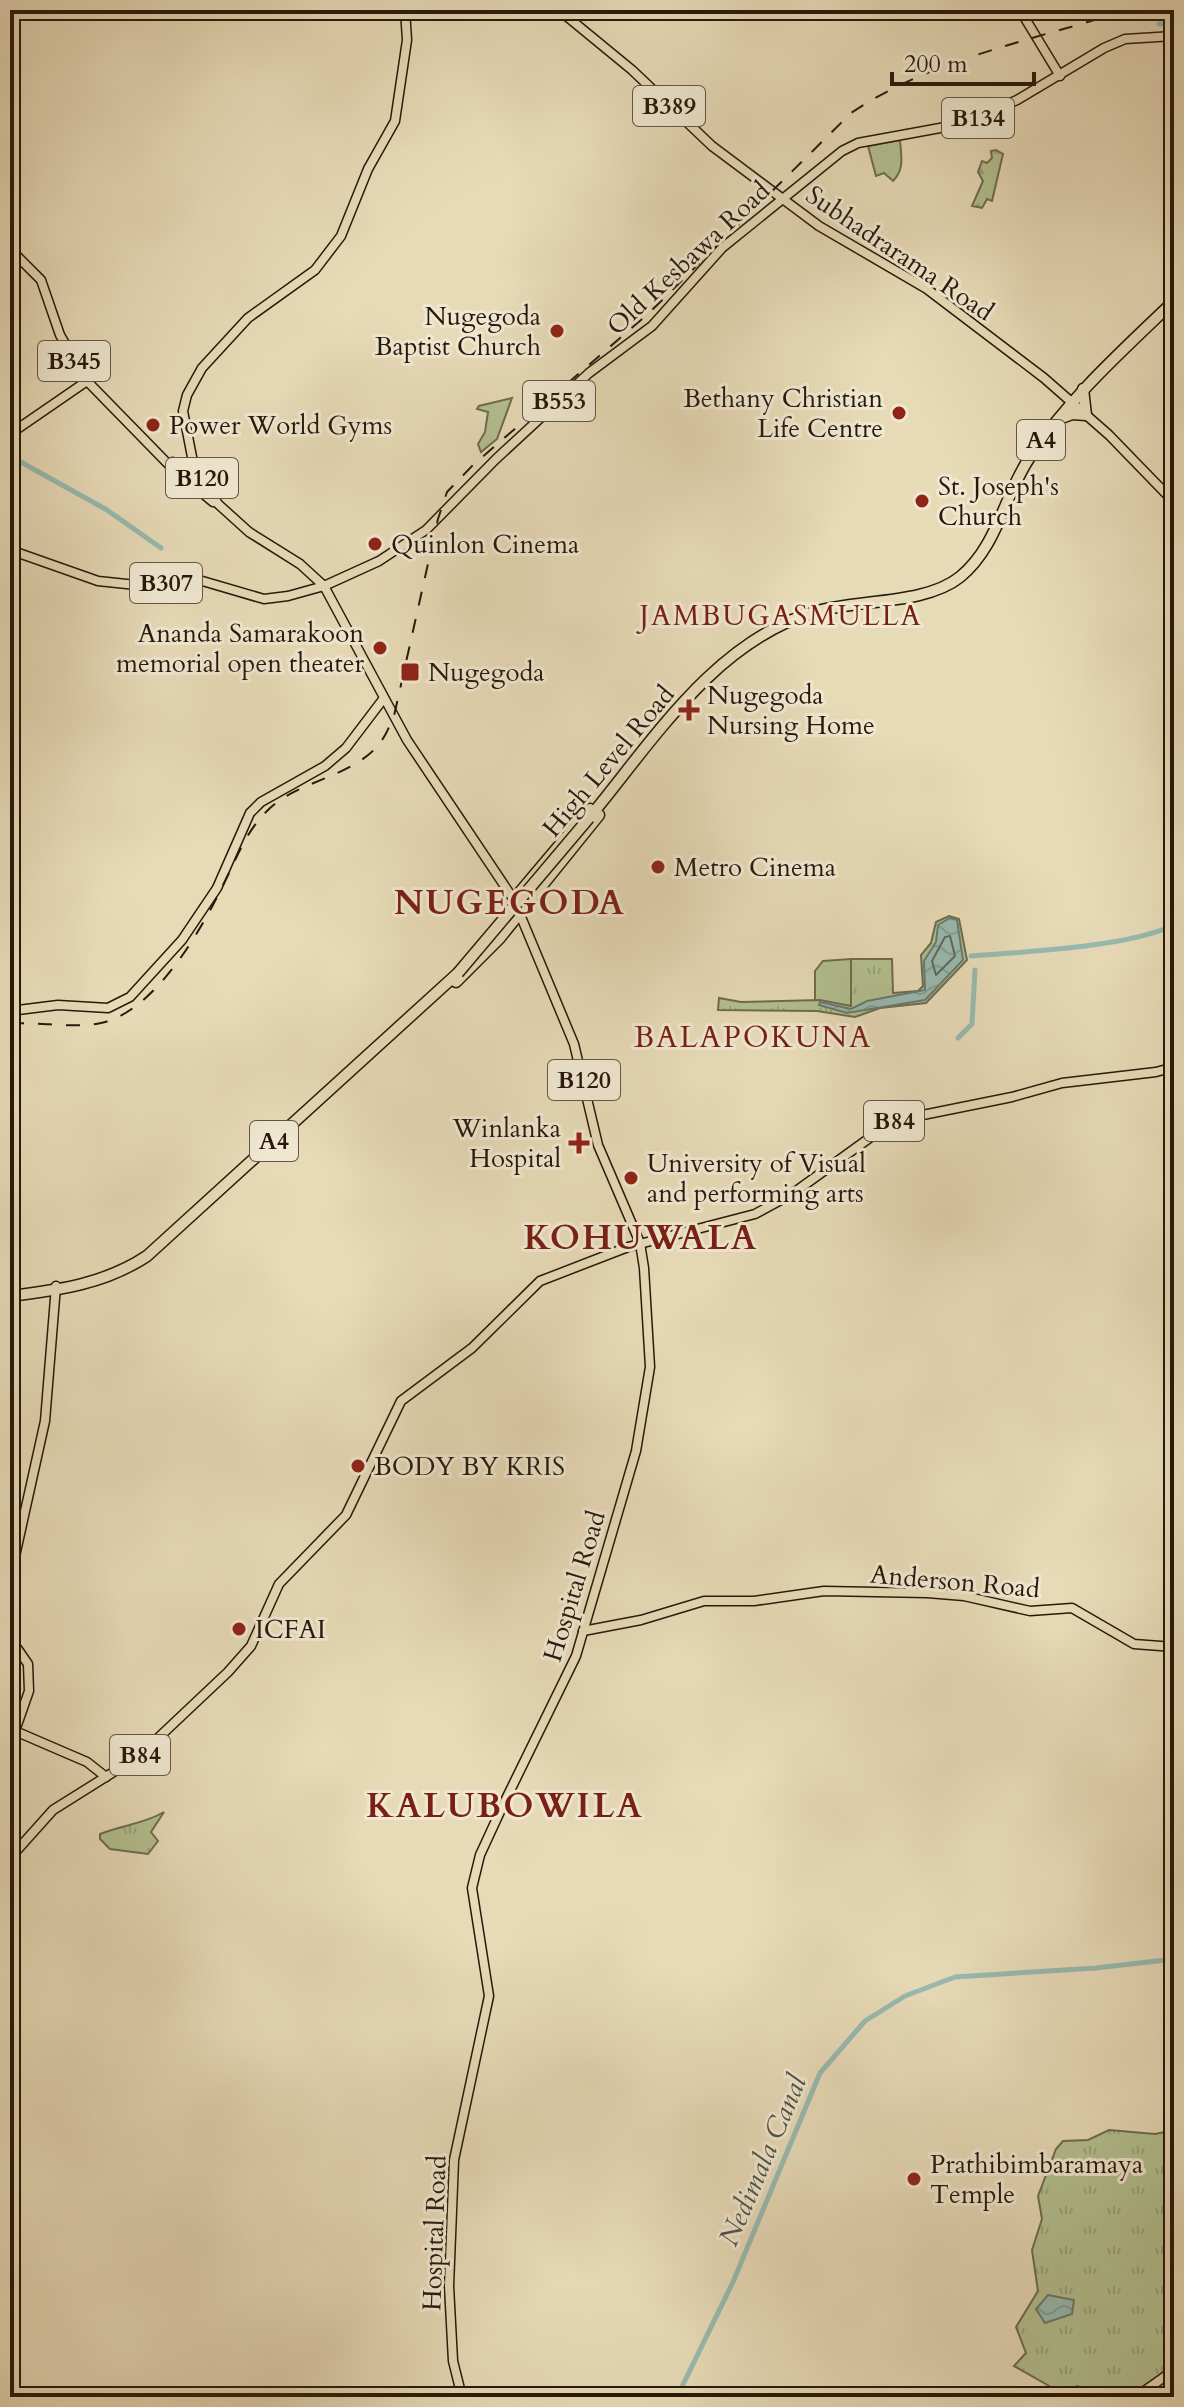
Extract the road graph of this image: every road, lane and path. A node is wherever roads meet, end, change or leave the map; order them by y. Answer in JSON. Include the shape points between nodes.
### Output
{"nodes":[{"id":1,"x":405,"y":10,"type":"edge"},
{"id":2,"x":559,"y":10,"type":"edge"},
{"id":3,"x":1020,"y":10,"type":"edge"},
{"id":4,"x":1174,"y":36,"type":"edge"},
{"id":5,"x":1060,"y":76,"type":"junction"},
{"id":6,"x":782,"y":197,"type":"junction"},
{"id":7,"x":10,"y":249,"type":"edge"},
{"id":8,"x":1174,"y":301,"type":"edge"},
{"id":9,"x":87,"y":381,"type":"junction"},
{"id":10,"x":1083,"y":389,"type":"junction"},
{"id":11,"x":1071,"y":402,"type":"junction"},
{"id":12,"x":1086,"y":415,"type":"junction"},
{"id":13,"x":1056,"y":420,"type":"junction"},
{"id":14,"x":10,"y":434,"type":"edge"},
{"id":15,"x":191,"y":455,"type":"junction"},
{"id":16,"x":165,"y":458,"type":"junction"},
{"id":17,"x":176,"y":463,"type":"junction"},
{"id":18,"x":198,"y":473,"type":"junction"},
{"id":19,"x":187,"y":481,"type":"junction"},
{"id":20,"x":1174,"y":502,"type":"edge"},
{"id":21,"x":218,"y":504,"type":"junction"},
{"id":22,"x":10,"y":550,"type":"edge"},
{"id":23,"x":324,"y":586,"type":"junction"},
{"id":24,"x":384,"y":698,"type":"junction"},
{"id":25,"x":610,"y":793,"type":"junction"},
{"id":26,"x":528,"y":883,"type":"junction"},
{"id":27,"x":538,"y":891,"type":"junction"},
{"id":28,"x":514,"y":900,"type":"junction"},
{"id":29,"x":522,"y":915,"type":"junction"},
{"id":30,"x":489,"y":931,"type":"junction"},
{"id":31,"x":499,"y":939,"type":"junction"},
{"id":32,"x":444,"y":984,"type":"junction"},
{"id":33,"x":10,"y":1011,"type":"edge"},
{"id":34,"x":1174,"y":1067,"type":"edge"},
{"id":35,"x":640,"y":1243,"type":"junction"},
{"id":36,"x":56,"y":1288,"type":"junction"},
{"id":37,"x":10,"y":1294,"type":"edge"},
{"id":38,"x":23,"y":1524,"type":"junction"},
{"id":39,"x":10,"y":1528,"type":"edge"},
{"id":40,"x":10,"y":1579,"type":"edge"},
{"id":41,"x":583,"y":1631,"type":"junction"},
{"id":42,"x":10,"y":1638,"type":"edge"},
{"id":43,"x":1174,"y":1647,"type":"edge"},
{"id":44,"x":106,"y":1777,"type":"junction"},
{"id":45,"x":10,"y":1858,"type":"edge"},
{"id":46,"x":1174,"y":2370,"type":"edge"},
{"id":47,"x":462,"y":2397,"type":"edge"},
{"id":48,"x":1136,"y":2397,"type":"edge"}],
"edges":[{"from":1,"to":15,"type":"main road","number":"B120","via":[[407,40],[395,121],[368,169],[341,236],[302,282],[248,318],[193,380],[183,411]]},
{"from":2,"to":6,"type":"main road","number":"B389","via":[[632,70],[698,135]]},
{"from":3,"to":5,"type":"main road"},
{"from":4,"to":5,"type":"main road","name":"Old Kesbawa Road","number":"B134","via":[[1125,39]]},
{"from":5,"to":6,"type":"main road","name":"Old Kesbawa Road","number":"B134","via":[[962,124],[858,143]]},
{"from":6,"to":11,"type":"main road","name":"Subhadrarama Road","number":"B389","via":[[860,252],[927,289]]},
{"from":6,"to":23,"type":"main road","name":"Old Kesbawa Road","number":"B553","via":[[722,248],[652,326],[589,373],[426,530],[379,561]]},
{"from":7,"to":9,"type":"main road","number":"B345","via":[[41,280],[60,335]]},
{"from":8,"to":10,"type":"highway","name":"High Level Road","number":"A4"},
{"from":9,"to":14,"type":"main road"},
{"from":9,"to":16,"type":"main road","number":"B345"},
{"from":10,"to":11,"type":"highway","name":"High Level Road","number":"A4"},
{"from":10,"to":12,"type":"highway"},
{"from":11,"to":12,"type":"main road","number":"B389"},
{"from":11,"to":13,"type":"highway","name":"High Level Road","number":"A4"},
{"from":12,"to":13,"type":"highway"},
{"from":12,"to":20,"type":"main road","number":"B389"},
{"from":13,"to":25,"type":"highway","name":"High Level Road","number":"A4","via":[[1028,460],[983,552],[959,578],[931,593],[814,612],[744,648],[695,690]]},
{"from":15,"to":17,"type":"main road","via":[[187,465]]},
{"from":15,"to":18,"type":"main road","number":"B120"},
{"from":16,"to":17,"type":"main road","number":"B345"},
{"from":16,"to":19,"type":"main road","number":"B345"},
{"from":17,"to":18,"type":"main road","number":"B345"},
{"from":18,"to":19,"type":"main road"},
{"from":18,"to":21,"type":"main road","number":"B120"},
{"from":19,"to":21,"type":"main road","number":"B345"},
{"from":21,"to":23,"type":"main road","number":"B120"},
{"from":22,"to":23,"type":"main road","number":"B307","via":[[98,581],[136,585],[199,580],[264,599]]},
{"from":23,"to":24,"type":"main road","number":"B120"},
{"from":24,"to":28,"type":"main road","number":"B120","via":[[432,780]]},
{"from":24,"to":33,"type":"main road","via":[[346,748],[250,813],[217,888],[182,940],[130,997],[108,1008],[58,1005]]},
{"from":25,"to":26,"type":"highway","number":"A4","via":[[587,812]]},
{"from":25,"to":27,"type":"highway","number":"A4","via":[[610,801]]},
{"from":25,"to":32,"type":"highway","name":"High Level Road","number":"A4","bridge":true},
{"from":26,"to":27,"type":"highway"},
{"from":26,"to":28,"type":"highway","number":"A4"},
{"from":27,"to":29,"type":"highway","number":"A4"},
{"from":28,"to":29,"type":"main road","number":"B120"},
{"from":28,"to":30,"type":"highway","number":"A4"},
{"from":29,"to":31,"type":"highway","number":"A4"},
{"from":29,"to":35,"type":"main road","number":"B120","via":[[574,1044],[598,1145]]},
{"from":30,"to":31,"type":"highway"},
{"from":30,"to":32,"type":"highway","number":"A4"},
{"from":31,"to":32,"type":"highway","number":"A4","via":[[453,984]]},
{"from":32,"to":36,"type":"highway","name":"High Level Road","number":"A4","via":[[147,1256],[124,1270]]},
{"from":34,"to":35,"type":"main road","number":"B84","via":[[1062,1083],[893,1121],[792,1194],[755,1214]]},
{"from":35,"to":41,"type":"main road","name":"Hospital Road","via":[[650,1367],[646,1403]]},
{"from":35,"to":44,"type":"main road","number":"B84","via":[[540,1281],[472,1348],[407,1395],[353,1505],[279,1584],[251,1646],[139,1756]]},
{"from":36,"to":37,"type":"highway","name":"High Level Road","number":"A4"},
{"from":36,"to":38,"type":"main road","via":[[45,1421]]},
{"from":38,"to":39,"type":"main road"},
{"from":38,"to":40,"type":"main road"},
{"from":41,"to":43,"type":"main road","name":"Anderson Road","via":[[704,1601],[754,1601],[824,1591],[927,1593],[1030,1611],[1072,1608],[1134,1644]]},
{"from":41,"to":47,"type":"main road","name":"Hospital Road","via":[[566,1678],[480,1855],[472,1888],[489,1996],[454,2160],[449,2286],[453,2361]]},
{"from":42,"to":44,"type":"main road","via":[[28,1664],[29,1691],[15,1731],[87,1762]]},
{"from":44,"to":45,"type":"main road","number":"B84","via":[[53,1810]]},
{"from":46,"to":48,"type":"main road"}]}
